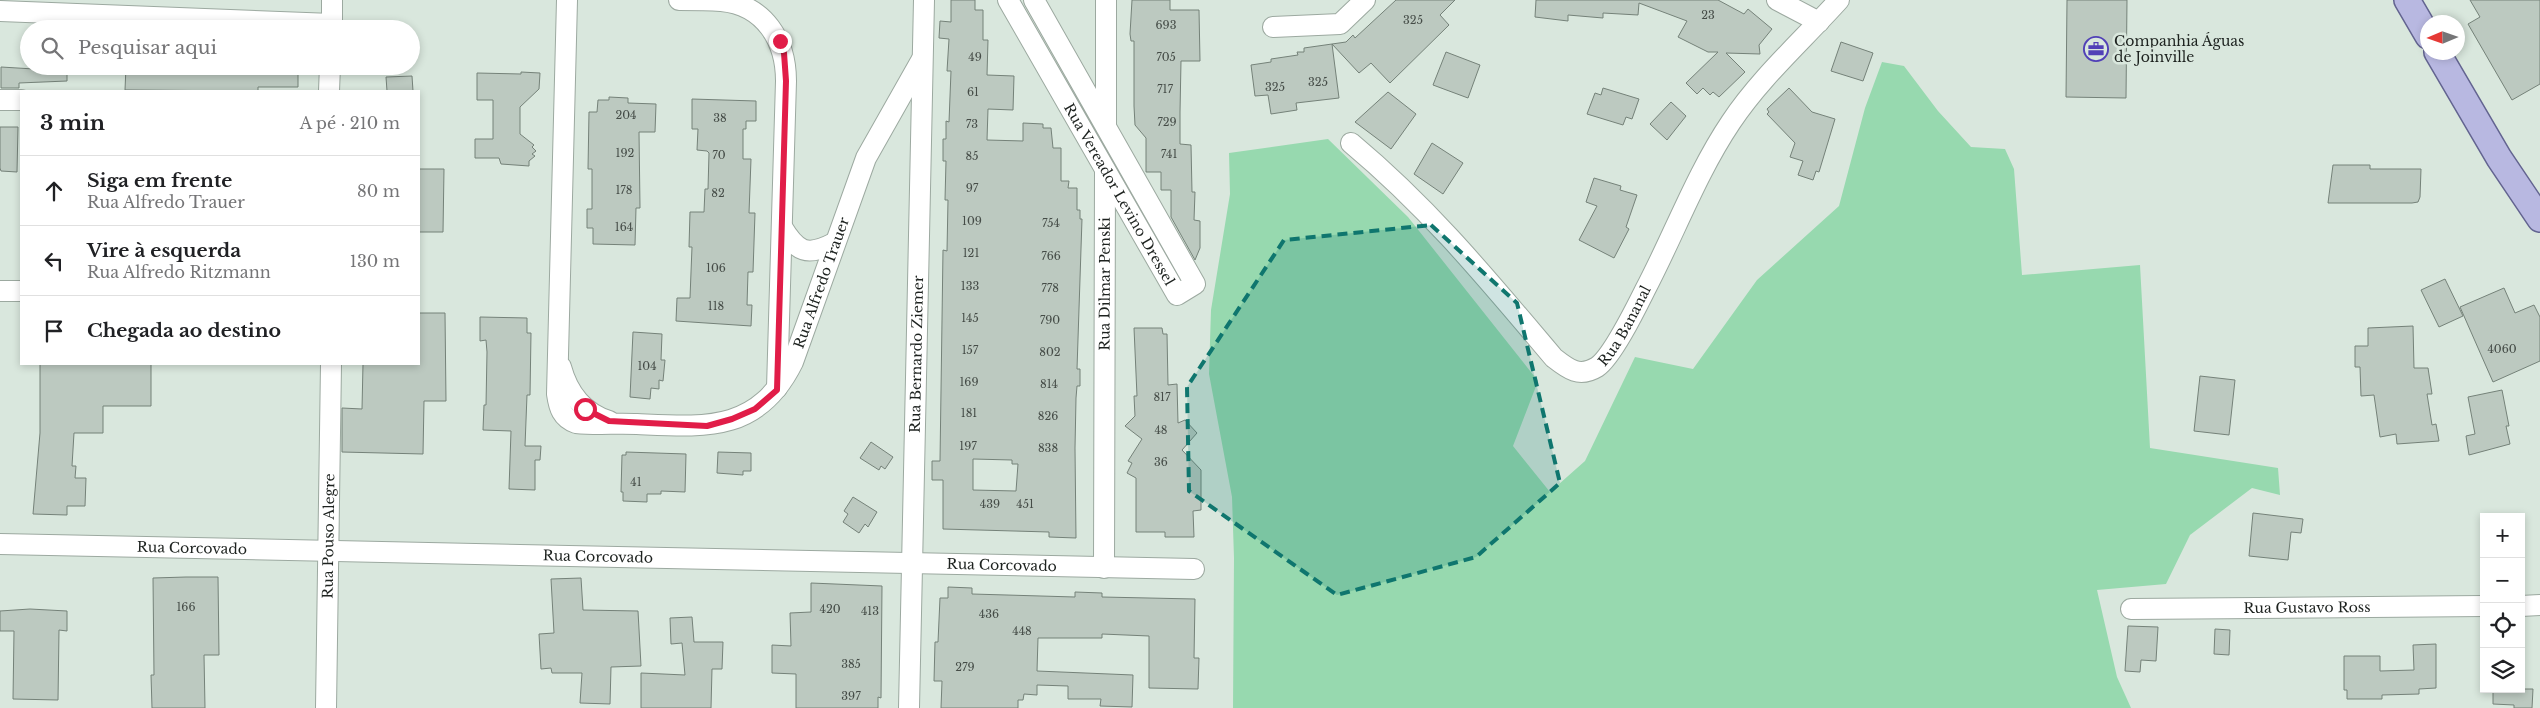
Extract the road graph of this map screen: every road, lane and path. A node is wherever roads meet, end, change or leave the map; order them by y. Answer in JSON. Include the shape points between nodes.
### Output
{"nodes":[{"id":1,"x":332,"y":0,"type":"edge"},
{"id":2,"x":567,"y":0,"type":"edge"},
{"id":3,"x":679,"y":0,"type":"edge"},
{"id":4,"x":924,"y":0,"type":"edge"},
{"id":5,"x":1008,"y":0,"type":"edge"},
{"id":6,"x":1034,"y":0,"type":"edge"},
{"id":7,"x":1106,"y":0,"type":"edge"},
{"id":8,"x":1365,"y":0,"type":"edge"},
{"id":9,"x":1777,"y":0,"type":"edge"},
{"id":10,"x":1839,"y":0,"type":"edge"},
{"id":11,"x":2407,"y":0,"type":"edge"},
{"id":12,"x":0,"y":11,"type":"edge"},
{"id":13,"x":199,"y":20,"type":"edge"},
{"id":14,"x":332,"y":20,"type":"edge"},
{"id":15,"x":1819,"y":22,"type":"junction"},
{"id":16,"x":2420,"y":22,"type":"edge"},
{"id":17,"x":1273,"y":27,"type":"dead end"},
{"id":18,"x":922,"y":59,"type":"junction"},
{"id":19,"x":2442,"y":60,"type":"edge"},
{"id":20,"x":330,"y":75,"type":"edge"},
{"id":21,"x":329,"y":90,"type":"edge"},
{"id":22,"x":0,"y":100,"type":"edge"},
{"id":23,"x":20,"y":100,"type":"edge"},
{"id":24,"x":1106,"y":127,"type":"junction"},
{"id":25,"x":1351,"y":143,"type":"dead end"},
{"id":26,"x":1105,"y":171,"type":"junction"},
{"id":27,"x":2540,"y":219,"type":"edge"},
{"id":28,"x":782,"y":227,"type":"junction"},
{"id":29,"x":834,"y":243,"type":"junction"},
{"id":30,"x":780,"y":282,"type":"junction"},
{"id":31,"x":0,"y":291,"type":"edge"},
{"id":32,"x":20,"y":291,"type":"edge"},
{"id":33,"x":818,"y":292,"type":"junction"},
{"id":34,"x":558,"y":352,"type":"junction"},
{"id":35,"x":331,"y":365,"type":"edge"},
{"id":36,"x":777,"y":390,"type":"junction"},
{"id":37,"x":585,"y":409,"type":"junction"},
{"id":38,"x":564,"y":416,"type":"junction"},
{"id":39,"x":626,"y":423,"type":"junction"},
{"id":40,"x":0,"y":544,"type":"edge"},
{"id":41,"x":328,"y":550,"type":"junction"},
{"id":42,"x":912,"y":565,"type":"junction"},
{"id":43,"x":1104,"y":568,"type":"junction"},
{"id":44,"x":1194,"y":569,"type":"dead end"},
{"id":45,"x":2540,"y":605,"type":"edge"},
{"id":46,"x":2480,"y":606,"type":"edge"},
{"id":47,"x":2525,"y":606,"type":"edge"},
{"id":48,"x":2131,"y":609,"type":"dead end"},
{"id":49,"x":326,"y":708,"type":"edge"},
{"id":50,"x":909,"y":708,"type":"edge"}],
"edges":[{"from":1,"to":14,"type":"street"},
{"from":2,"to":34,"type":"street"},
{"from":3,"to":28,"type":"street","via":[[722,1],[748,8],[762,17],[780,41],[786,81]]},
{"from":4,"to":18,"type":"street","name":"Rua Bernardo Ziemer"},
{"from":5,"to":26,"type":"street","name":"Rua Vereador Levino Dressel"},
{"from":6,"to":24,"type":"street","name":"Rua Vereador Levino Dressel"},
{"from":7,"to":24,"type":"street","name":"Rua Dilmar Penski"},
{"from":8,"to":17,"type":"street","via":[[1340,24]]},
{"from":9,"to":15,"type":"street"},
{"from":10,"to":15,"type":"street","name":"Rua Bananal"},
{"from":11,"to":16,"type":"main road"},
{"from":12,"to":13,"type":"street"},
{"from":15,"to":25,"type":"street","name":"Rua Bananal","via":[[1731,122],[1713,151],[1622,332],[1598,366],[1582,373],[1569,370],[1554,358],[1424,209]]},
{"from":18,"to":29,"type":"street","name":"Rua Alfredo Trauer","via":[[866,158]]},
{"from":18,"to":42,"type":"street","name":"Rua Bernardo Ziemer"},
{"from":19,"to":27,"type":"main road","via":[[2499,158]]},
{"from":20,"to":21,"type":"street"},
{"from":22,"to":23,"type":"street"},
{"from":24,"to":26,"type":"street","name":"Rua Dilmar Penski"},
{"from":24,"to":26,"type":"street","name":"Rua Vereador Levino Dressel","via":[[1195,284],[1176,296]]},
{"from":26,"to":43,"type":"street","name":"Rua Dilmar Penski"},
{"from":28,"to":29,"type":"street","via":[[799,249],[820,251]]},
{"from":28,"to":30,"type":"street"},
{"from":29,"to":33,"type":"street","name":"Rua Alfredo Trauer"},
{"from":30,"to":33,"type":"street","via":[[787,295],[798,302],[806,301]]},
{"from":30,"to":36,"type":"street"},
{"from":31,"to":32,"type":"street"},
{"from":33,"to":36,"type":"street","name":"Rua Alfredo Trauer","via":[[793,362]]},
{"from":34,"to":37,"type":"street","via":[[566,380]]},
{"from":34,"to":38,"type":"street","via":[[557,394]]},
{"from":35,"to":41,"type":"street","name":"Rua Pouso Alegre"},
{"from":36,"to":39,"type":"street","name":"Rua Alfredo Trauer","via":[[755,409],[720,424]]},
{"from":37,"to":38,"type":"street","via":[[568,411]]},
{"from":37,"to":39,"type":"street","name":"Rua Alfredo Trauer","via":[[609,421]]},
{"from":38,"to":39,"type":"street","name":"Rua Alfredo Trauer","via":[[576,423]]},
{"from":40,"to":41,"type":"street","name":"Rua Corcovado"},
{"from":41,"to":42,"type":"street","name":"Rua Corcovado"},
{"from":41,"to":49,"type":"street","name":"Rua Pouso Alegre"},
{"from":42,"to":43,"type":"street","name":"Rua Corcovado"},
{"from":42,"to":50,"type":"street","name":"Rua Bernardo Ziemer"},
{"from":43,"to":44,"type":"street","name":"Rua Corcovado"},
{"from":45,"to":47,"type":"street"},
{"from":46,"to":48,"type":"street","name":"Rua Gustavo Ross"}]}
